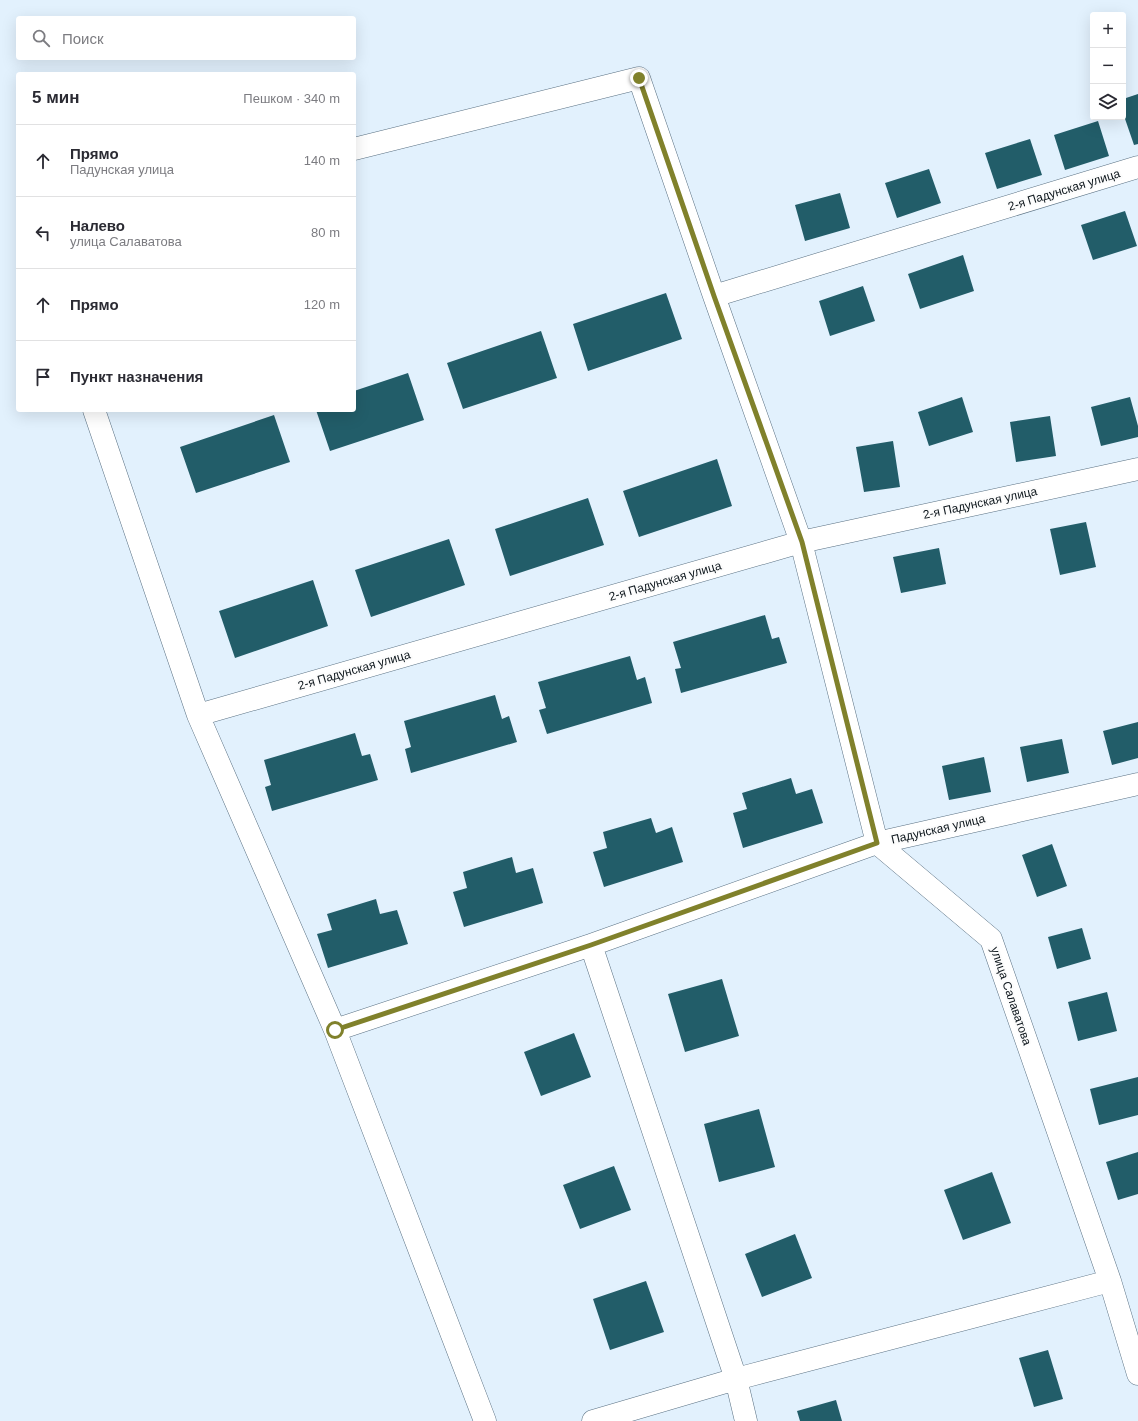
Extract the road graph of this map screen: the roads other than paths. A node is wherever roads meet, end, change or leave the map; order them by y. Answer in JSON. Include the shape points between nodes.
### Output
{"nodes":[{"id":1,"x":356,"y":149,"type":"edge"},
{"id":2,"x":1138,"y":167,"type":"edge"},
{"id":3,"x":714,"y":296,"type":"junction"},
{"id":4,"x":95,"y":412,"type":"edge"},
{"id":5,"x":1138,"y":469,"type":"edge"},
{"id":6,"x":802,"y":542,"type":"junction"},
{"id":7,"x":198,"y":715,"type":"junction"},
{"id":8,"x":1138,"y":784,"type":"edge"},
{"id":9,"x":877,"y":843,"type":"junction"},
{"id":10,"x":591,"y":945,"type":"junction"},
{"id":11,"x":335,"y":1030,"type":"junction"},
{"id":12,"x":1110,"y":1281,"type":"junction"},
{"id":13,"x":1138,"y":1374,"type":"edge"},
{"id":14,"x":736,"y":1379,"type":"junction"},
{"id":15,"x":485,"y":1421,"type":"edge"},
{"id":16,"x":593,"y":1421,"type":"edge"},
{"id":17,"x":746,"y":1421,"type":"edge"}],
"edges":[{"from":1,"to":3,"type":"street","via":[[639,78]]},
{"from":2,"to":3,"type":"street","name":"2-я Падунская улица"},
{"from":3,"to":6,"type":"street"},
{"from":4,"to":7,"type":"street"},
{"from":5,"to":6,"type":"street","name":"2-я Падунская улица"},
{"from":6,"to":7,"type":"street","name":"2-я Падунская улица"},
{"from":6,"to":9,"type":"street"},
{"from":7,"to":11,"type":"street"},
{"from":8,"to":9,"type":"street","name":"Падунская улица"},
{"from":9,"to":10,"type":"street","name":"Падунская улица"},
{"from":9,"to":12,"type":"street","name":"улица Салаватова","via":[[991,939]]},
{"from":10,"to":11,"type":"street","name":"Падунская улица"},
{"from":10,"to":14,"type":"street"},
{"from":11,"to":15,"type":"street"},
{"from":12,"to":13,"type":"street","name":"улица Салаватова"},
{"from":12,"to":14,"type":"street"},
{"from":14,"to":16,"type":"street"},
{"from":14,"to":17,"type":"street"}]}
